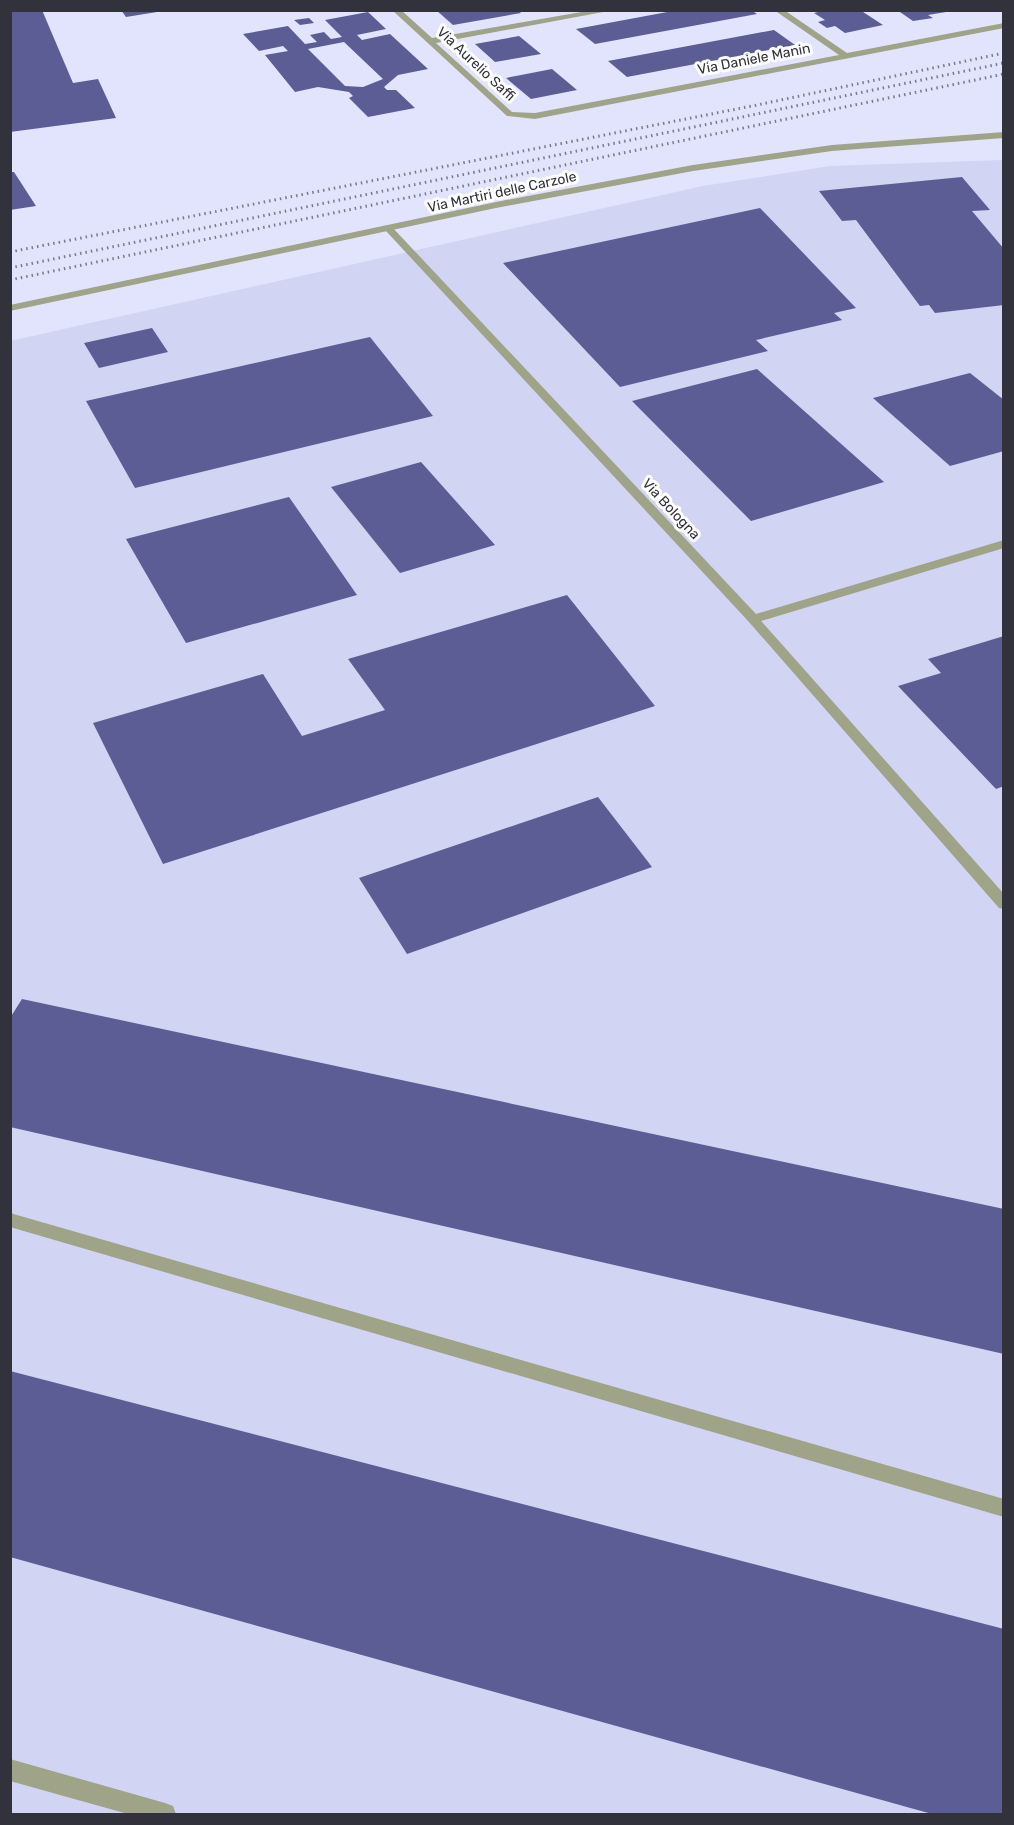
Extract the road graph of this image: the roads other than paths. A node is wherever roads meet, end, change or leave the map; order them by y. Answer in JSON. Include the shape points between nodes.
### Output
{"nodes":[{"id":1,"x":396,"y":10,"type":"edge"},
{"id":2,"x":610,"y":10,"type":"edge"},
{"id":3,"x":778,"y":10,"type":"edge"},
{"id":4,"x":1004,"y":24,"type":"edge"},
{"id":5,"x":431,"y":41,"type":"junction"},
{"id":6,"x":845,"y":55,"type":"junction"},
{"id":7,"x":510,"y":114,"type":"joint"},
{"id":8,"x":1004,"y":135,"type":"edge"},
{"id":9,"x":389,"y":230,"type":"junction"},
{"id":10,"x":10,"y":308,"type":"edge"},
{"id":11,"x":1004,"y":544,"type":"edge"},
{"id":12,"x":753,"y":619,"type":"junction"},
{"id":13,"x":1004,"y":904,"type":"edge"},
{"id":14,"x":10,"y":1220,"type":"edge"},
{"id":15,"x":1004,"y":1508,"type":"edge"},
{"id":16,"x":10,"y":1770,"type":"edge"},
{"id":17,"x":165,"y":1815,"type":"edge"}],
"edges":[{"from":1,"to":5,"type":"street","name":"Via Aurelio Saffi"},
{"from":2,"to":5,"type":"street"},
{"from":3,"to":6,"type":"street"},
{"from":4,"to":6,"type":"street","name":"Via Daniele Manin"},
{"from":5,"to":7,"type":"street","name":"Via Aurelio Saffi"},
{"from":6,"to":7,"type":"street","name":"Via Daniele Manin","via":[[535,116]]},
{"from":8,"to":9,"type":"street","name":"Via Martiri delle Carzole","via":[[832,148],[693,168],[496,205]]},
{"from":9,"to":10,"type":"street","name":"Via Martiri delle Carzole"},
{"from":9,"to":12,"type":"street","name":"Via Bologna"},
{"from":11,"to":12,"type":"street"},
{"from":12,"to":13,"type":"street","name":"Via Bologna"},
{"from":14,"to":15,"type":"street"},
{"from":16,"to":17,"type":"street"}]}
